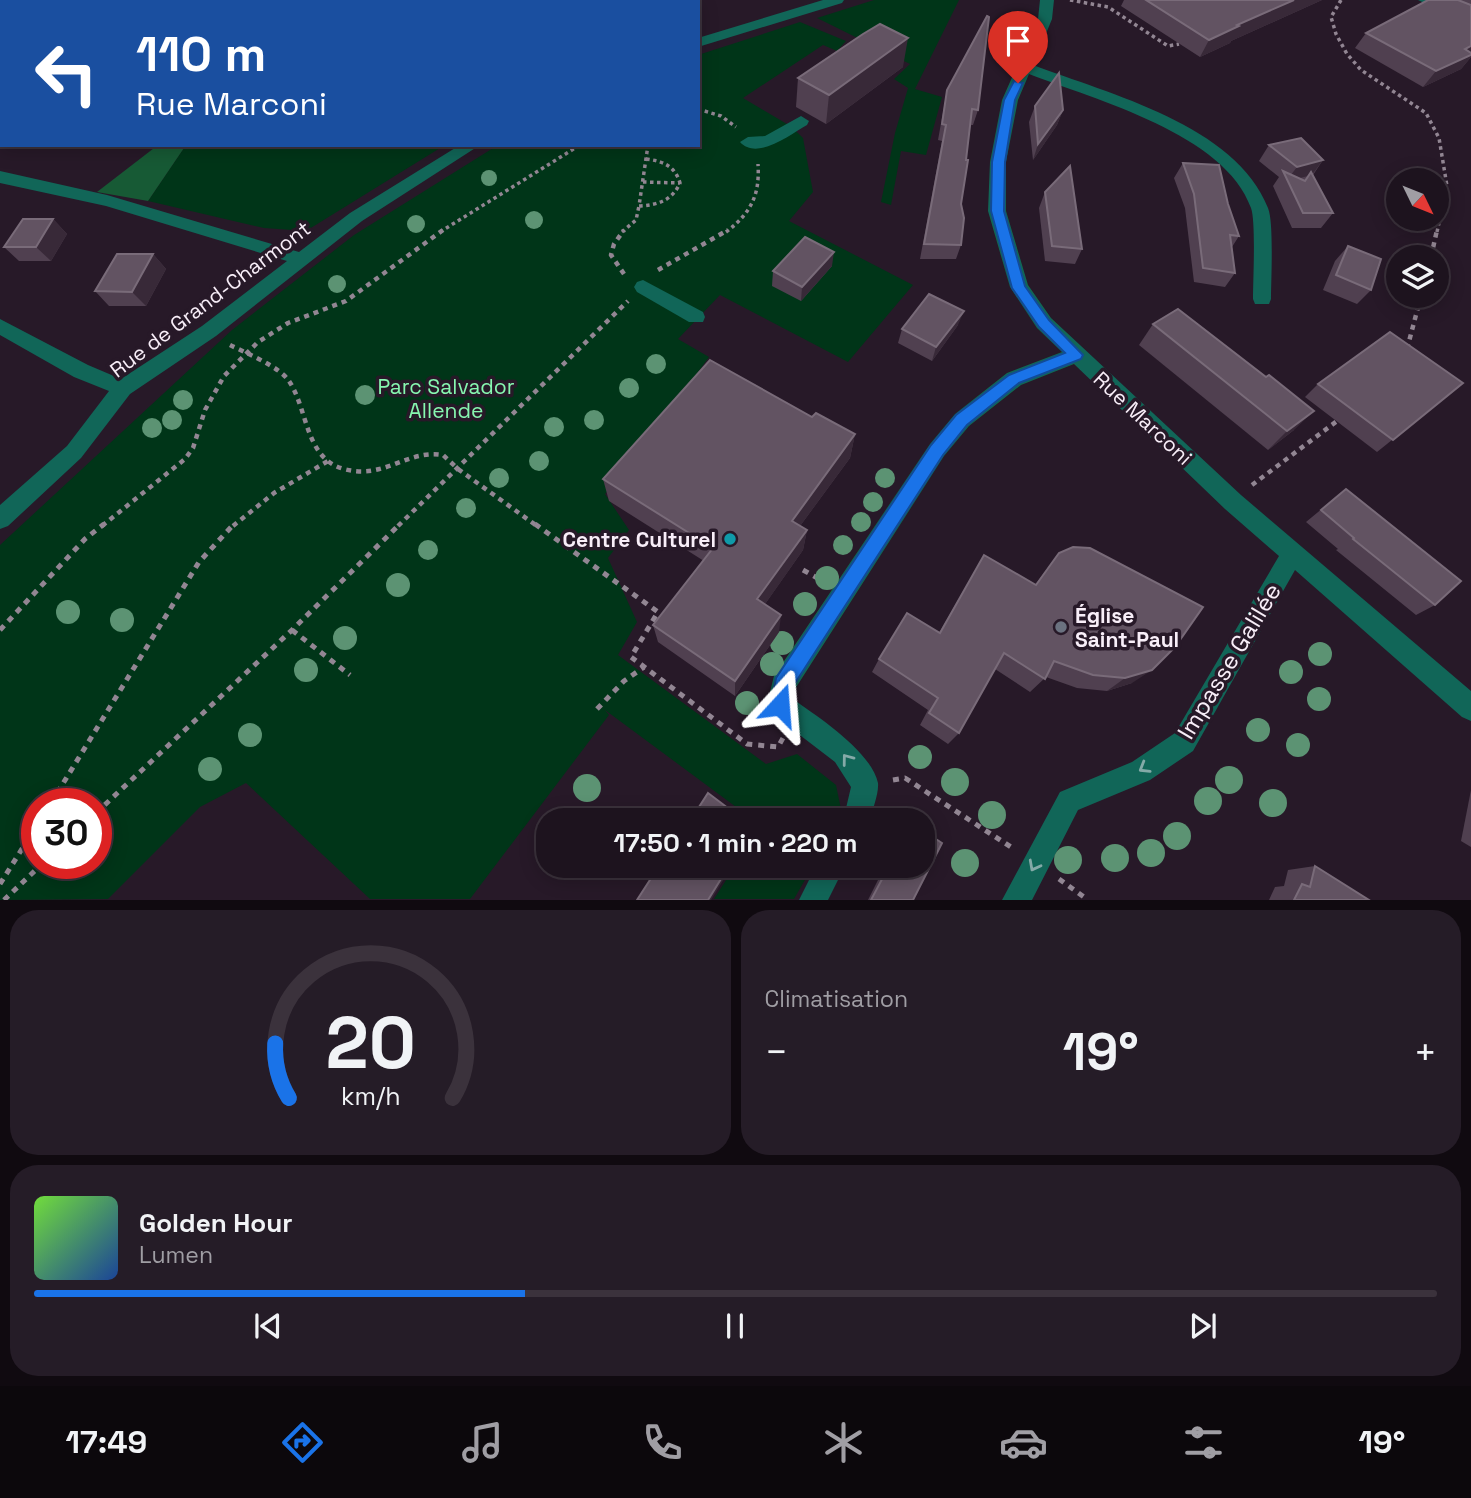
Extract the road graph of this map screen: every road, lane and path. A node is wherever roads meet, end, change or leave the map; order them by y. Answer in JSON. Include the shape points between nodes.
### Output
{"nodes":[{"id":1,"x":837,"y":0,"type":"edge"},
{"id":2,"x":1047,"y":0,"type":"edge"},
{"id":3,"x":1070,"y":0,"type":"edge"},
{"id":4,"x":1341,"y":0,"type":"edge"},
{"id":5,"x":1425,"y":0,"type":"edge"},
{"id":6,"x":1471,"y":21,"type":"edge"},
{"id":7,"x":700,"y":42,"type":"edge"},
{"id":8,"x":1179,"y":44,"type":"dead end"},
{"id":9,"x":1026,"y":67,"type":"junction"},
{"id":10,"x":700,"y":110,"type":"edge"},
{"id":11,"x":801,"y":121,"type":"dead end"},
{"id":12,"x":748,"y":142,"type":"junction"},
{"id":13,"x":469,"y":147,"type":"edge"},
{"id":14,"x":577,"y":147,"type":"edge"},
{"id":15,"x":648,"y":147,"type":"edge"},
{"id":16,"x":646,"y":159,"type":"junction"},
{"id":17,"x":0,"y":177,"type":"edge"},
{"id":18,"x":643,"y":182,"type":"junction"},
{"id":19,"x":680,"y":183,"type":"junction"},
{"id":20,"x":639,"y":206,"type":"junction"},
{"id":21,"x":1434,"y":245,"type":"edge"},
{"id":22,"x":302,"y":259,"type":"junction"},
{"id":23,"x":643,"y":287,"type":"junction"},
{"id":24,"x":1262,"y":299,"type":"dead end"},
{"id":25,"x":1417,"y":308,"type":"edge"},
{"id":26,"x":696,"y":317,"type":"dead end"},
{"id":27,"x":0,"y":326,"type":"edge"},
{"id":28,"x":209,"y":331,"type":"junction"},
{"id":29,"x":244,"y":353,"type":"junction"},
{"id":30,"x":1076,"y":355,"type":"junction"},
{"id":31,"x":1407,"y":360,"type":"edge"},
{"id":32,"x":123,"y":388,"type":"junction"},
{"id":33,"x":1347,"y":414,"type":"edge"},
{"id":34,"x":328,"y":461,"type":"junction"},
{"id":35,"x":458,"y":469,"type":"junction"},
{"id":36,"x":1233,"y":502,"type":"junction"},
{"id":37,"x":0,"y":519,"type":"edge"},
{"id":38,"x":1292,"y":554,"type":"junction"},
{"id":39,"x":0,"y":630,"type":"edge"},
{"id":40,"x":292,"y":630,"type":"junction"},
{"id":41,"x":644,"y":667,"type":"junction"},
{"id":42,"x":350,"y":675,"type":"dead end"},
{"id":43,"x":1471,"y":708,"type":"edge"},
{"id":44,"x":597,"y":709,"type":"dead end"},
{"id":45,"x":797,"y":717,"type":"junction"},
{"id":46,"x":865,"y":785,"type":"junction"},
{"id":47,"x":60,"y":788,"type":"edge"},
{"id":48,"x":112,"y":798,"type":"edge"},
{"id":49,"x":859,"y":808,"type":"edge"},
{"id":50,"x":21,"y":851,"type":"edge"},
{"id":51,"x":1035,"y":862,"type":"junction"},
{"id":52,"x":825,"y":878,"type":"edge"},
{"id":53,"x":26,"y":879,"type":"edge"},
{"id":54,"x":0,"y":884,"type":"edge"},
{"id":55,"x":4,"y":900,"type":"edge"},
{"id":56,"x":813,"y":900,"type":"edge"},
{"id":57,"x":1016,"y":900,"type":"edge"},
{"id":58,"x":1088,"y":900,"type":"edge"}],
"edges":[{"from":1,"to":7,"type":"street"},
{"from":2,"to":9,"type":"street","name":"Rue Marconi","via":[[1045,19]]},
{"from":3,"to":8,"type":"path","via":[[1108,8],[1168,46]]},
{"from":4,"to":21,"type":"path","via":[[1331,17],[1347,54],[1361,70],[1426,113],[1439,138],[1447,186]]},
{"from":5,"to":6,"type":"street"},
{"from":9,"to":24,"type":"street","via":[[1159,119],[1201,140],[1241,174],[1261,210]]},
{"from":9,"to":30,"type":"street","name":"Rue Marconi","via":[[1010,100],[999,162],[997,211],[1019,288],[1044,323]]},
{"from":10,"to":12,"type":"path","via":[[728,121]]},
{"from":11,"to":12,"type":"street","via":[[768,141]]},
{"from":12,"to":23,"type":"path","via":[[761,175],[751,208],[720,236],[658,270]]},
{"from":13,"to":22,"type":"street","name":"Rue de Grand-Charmont","via":[[356,218]]},
{"from":14,"to":29,"type":"path","via":[[441,231],[346,301],[288,323]]},
{"from":15,"to":16,"type":"path"},
{"from":16,"to":18,"type":"path"},
{"from":16,"to":19,"type":"path","via":[[673,167]]},
{"from":17,"to":22,"type":"street","via":[[107,201]]},
{"from":18,"to":19,"type":"path"},
{"from":18,"to":20,"type":"path"},
{"from":19,"to":20,"type":"path","via":[[669,199]]},
{"from":20,"to":23,"type":"path","via":[[636,220],[612,243],[611,255],[628,277]]},
{"from":22,"to":28,"type":"street","name":"Rue de Grand-Charmont"},
{"from":23,"to":26,"type":"street"},
{"from":23,"to":35,"type":"path"},
{"from":25,"to":31,"type":"path"},
{"from":27,"to":32,"type":"street"},
{"from":28,"to":29,"type":"path"},
{"from":28,"to":32,"type":"street","name":"Rue de Grand-Charmont"},
{"from":29,"to":34,"type":"path","via":[[289,380],[311,439]]},
{"from":29,"to":39,"type":"path","via":[[223,376],[205,410],[194,449],[85,539]]},
{"from":30,"to":36,"type":"street","name":"Rue Marconi"},
{"from":30,"to":45,"type":"street","via":[[1014,379],[962,420],[937,450],[783,685],[780,705]]},
{"from":32,"to":37,"type":"street","name":"Rue de Grand-Charmont","via":[[74,452]]},
{"from":33,"to":36,"type":"path"},
{"from":34,"to":35,"type":"path","via":[[343,470],[367,472],[430,453],[443,455]]},
{"from":34,"to":47,"type":"path","via":[[291,481],[219,536]]},
{"from":35,"to":40,"type":"path"},
{"from":35,"to":41,"type":"path","via":[[658,612],[631,657]]},
{"from":36,"to":38,"type":"street","name":"Rue Marconi"},
{"from":38,"to":43,"type":"street","name":"Rue Marconi"},
{"from":38,"to":51,"type":"street","name":"Impasse Galilée","one_way":true,"via":[[1184,742],[1141,771],[1069,800]]},
{"from":40,"to":42,"type":"path"},
{"from":40,"to":48,"type":"path"},
{"from":41,"to":44,"type":"path"},
{"from":41,"to":45,"type":"path","via":[[747,744],[778,747]]},
{"from":46,"to":45,"type":"street","one_way":true,"via":[[844,753]]},
{"from":46,"to":49,"type":"street"},
{"from":46,"to":51,"type":"path","via":[[905,778]]},
{"from":50,"to":54,"type":"path"},
{"from":51,"to":57,"type":"street","name":"Impasse Galilée","one_way":true},
{"from":51,"to":58,"type":"path"},
{"from":52,"to":56,"type":"street"},
{"from":53,"to":55,"type":"path"}]}
